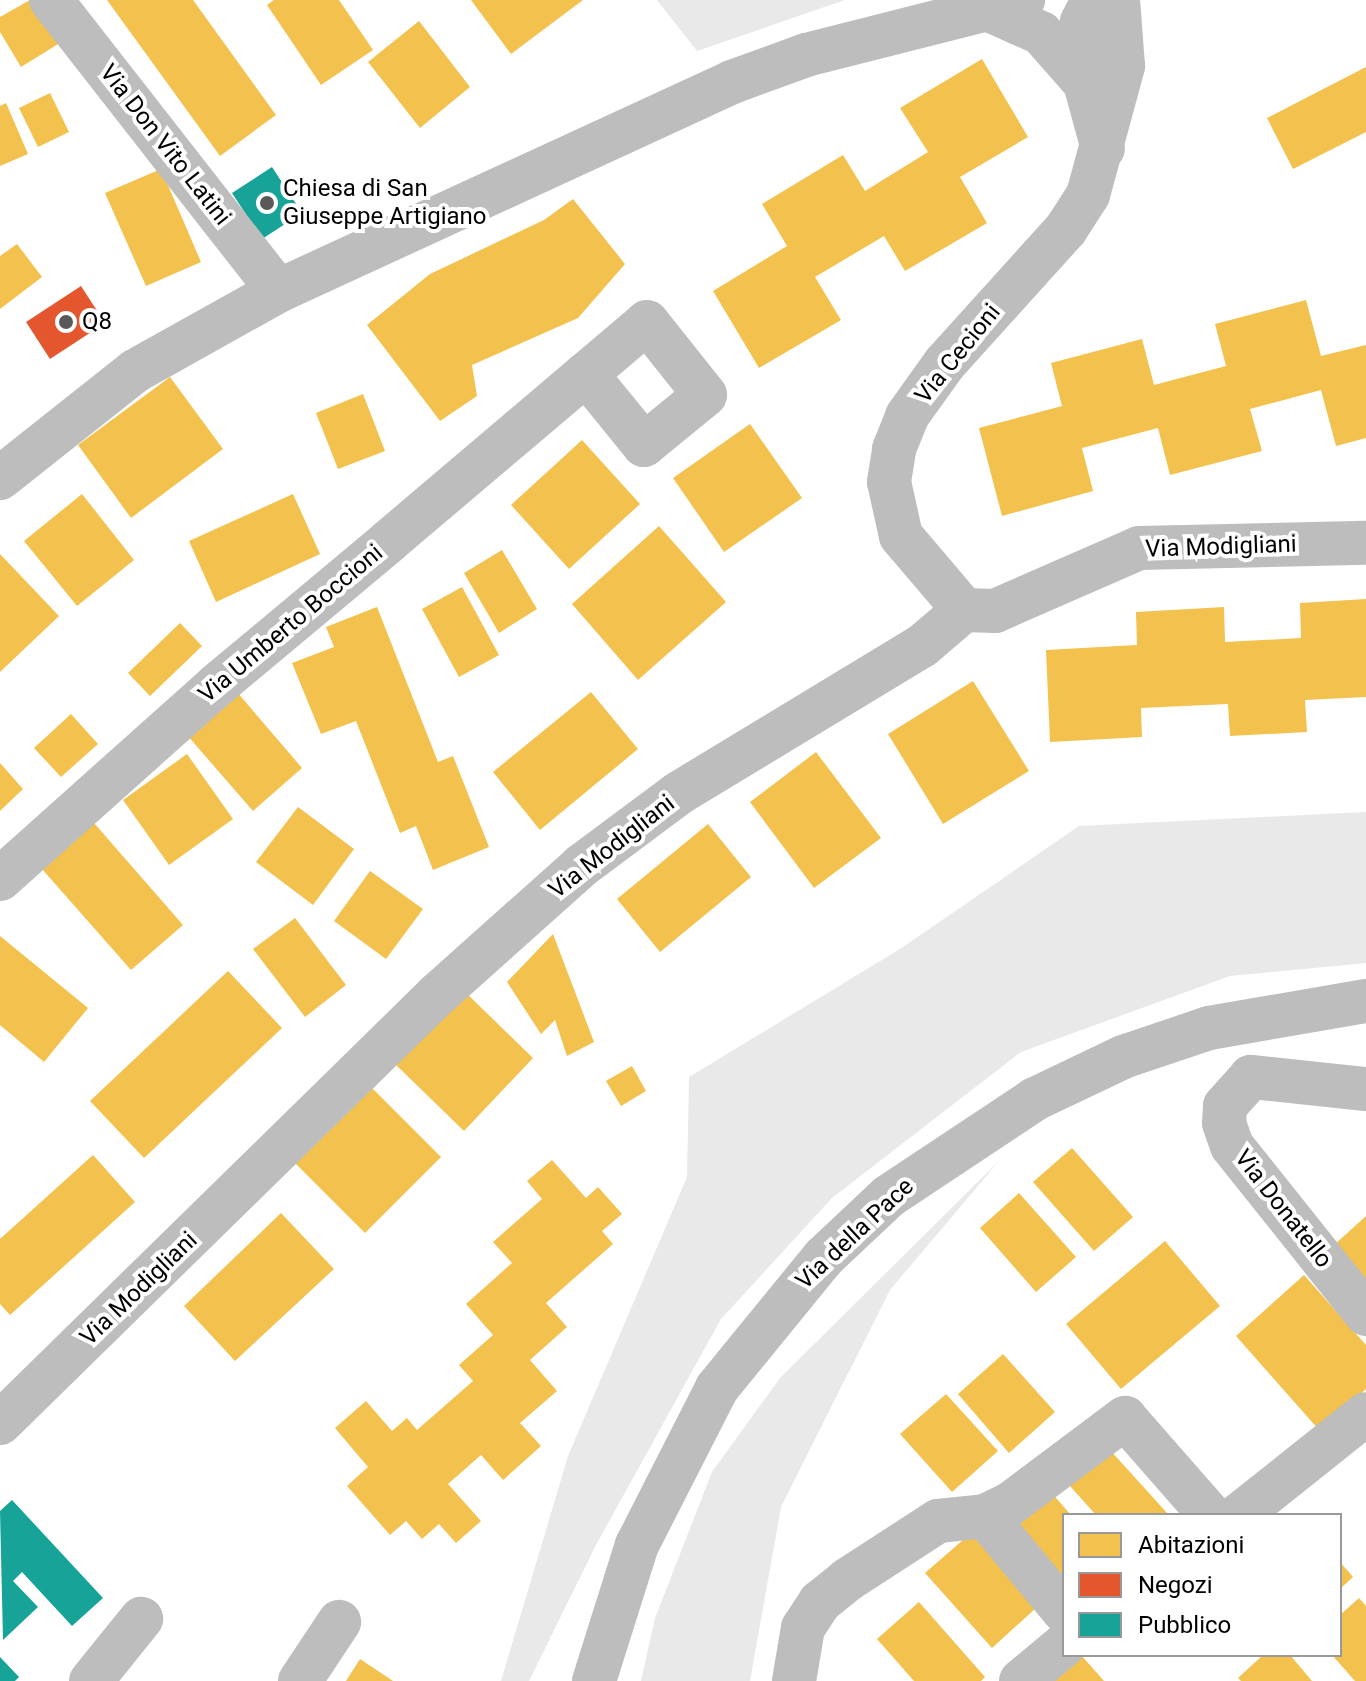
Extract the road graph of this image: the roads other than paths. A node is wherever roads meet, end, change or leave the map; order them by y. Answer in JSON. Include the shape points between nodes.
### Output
{"nodes":[{"id":1,"x":51,"y":0,"type":"edge"},
{"id":2,"x":1093,"y":0,"type":"edge"},
{"id":3,"x":1118,"y":0,"type":"edge"},
{"id":4,"x":1005,"y":5,"type":"edge"},
{"id":5,"x":1085,"y":83,"type":"junction"},
{"id":6,"x":1104,"y":151,"type":"junction"},
{"id":7,"x":278,"y":291,"type":"junction"},
{"id":8,"x":586,"y":374,"type":"dead end"},
{"id":9,"x":0,"y":478,"type":"edge"},
{"id":10,"x":1366,"y":543,"type":"edge"},
{"id":11,"x":964,"y":610,"type":"junction"},
{"id":12,"x":0,"y":879,"type":"edge"},
{"id":13,"x":1366,"y":1001,"type":"edge"},
{"id":14,"x":1366,"y":1089,"type":"edge"},
{"id":15,"x":1366,"y":1314,"type":"edge"},
{"id":16,"x":1366,"y":1414,"type":"edge"},
{"id":17,"x":0,"y":1423,"type":"edge"},
{"id":18,"x":1208,"y":1513,"type":"edge"},
{"id":19,"x":1242,"y":1513,"type":"edge"},
{"id":20,"x":985,"y":1516,"type":"junction"},
{"id":21,"x":1062,"y":1609,"type":"edge"},
{"id":22,"x":141,"y":1619,"type":"dead end"},
{"id":23,"x":339,"y":1622,"type":"dead end"},
{"id":24,"x":1062,"y":1647,"type":"edge"},
{"id":25,"x":91,"y":1681,"type":"edge"},
{"id":26,"x":300,"y":1681,"type":"edge"},
{"id":27,"x":594,"y":1681,"type":"edge"},
{"id":28,"x":794,"y":1681,"type":"edge"},
{"id":29,"x":1021,"y":1681,"type":"edge"}],
"edges":[{"from":1,"to":7,"type":"street","name":"Via Don Vito Latini"},
{"from":2,"to":5,"type":"street","via":[[1082,22]]},
{"from":3,"to":6,"type":"street","name":"Via Cecioni","via":[[1123,66]]},
{"from":4,"to":5,"type":"street","via":[[1041,33]]},
{"from":4,"to":7,"type":"street","via":[[806,55],[732,82]]},
{"from":5,"to":6,"type":"street"},
{"from":6,"to":11,"type":"street","name":"Via Cecioni","via":[[1088,195],[1066,229],[945,363],[907,416],[894,449],[889,482],[901,536]]},
{"from":7,"to":9,"type":"street","via":[[135,371]]},
{"from":8,"to":12,"type":"street","name":"Via Umberto Boccioni","via":[[217,685]]},
{"from":10,"to":11,"type":"street","name":"Via Modigliani","via":[[1139,548],[995,611]]},
{"from":11,"to":17,"type":"street","name":"Via Modigliani","via":[[933,639],[679,793],[581,866],[438,994]]},
{"from":13,"to":27,"type":"street","name":"Via della Pace","via":[[1209,1028],[1123,1057],[1035,1099],[889,1196],[824,1257],[717,1388],[637,1545]]},
{"from":14,"to":15,"type":"street","name":"Via Donatello","via":[[1251,1077],[1225,1106],[1224,1123],[1232,1146]]},
{"from":16,"to":19,"type":"street"},
{"from":18,"to":20,"type":"street","via":[[1125,1418]]},
{"from":20,"to":21,"type":"street"},
{"from":20,"to":28,"type":"street","via":[[938,1521],[820,1602],[803,1628]]},
{"from":22,"to":25,"type":"street"},
{"from":23,"to":26,"type":"street"},
{"from":24,"to":29,"type":"street"}]}
